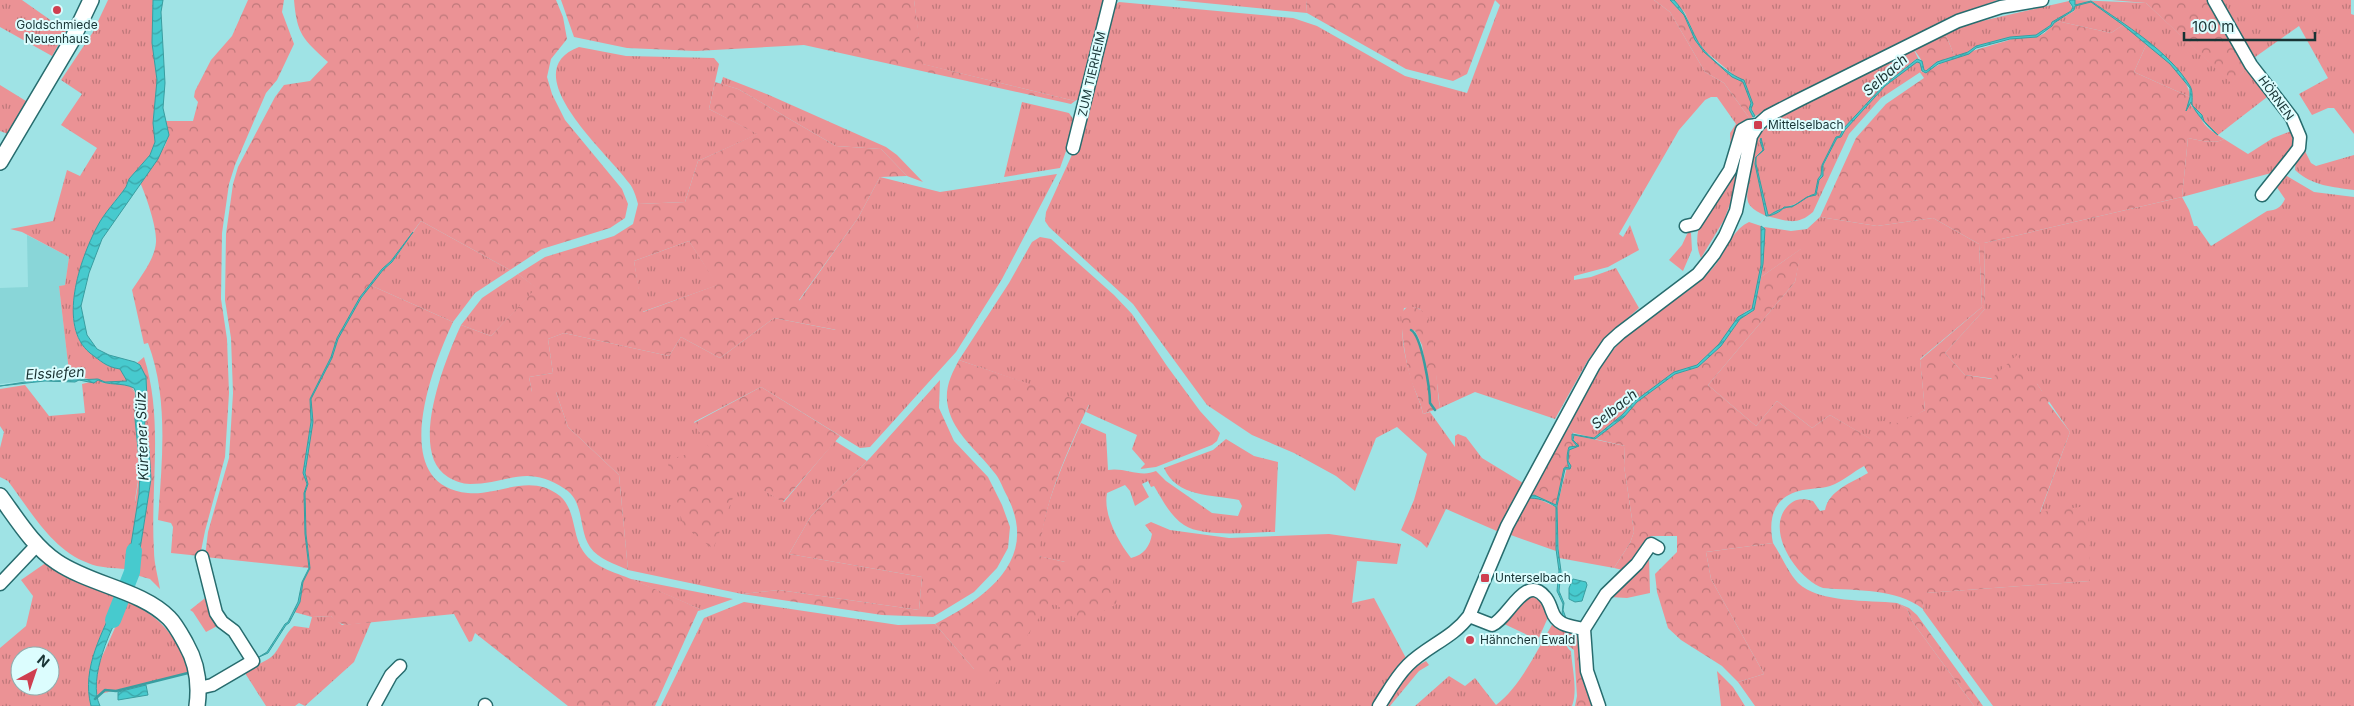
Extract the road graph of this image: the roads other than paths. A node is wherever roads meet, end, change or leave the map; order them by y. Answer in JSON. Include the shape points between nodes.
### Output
{"nodes":[{"id":1,"x":91,"y":0,"type":"edge"},
{"id":2,"x":1110,"y":0,"type":"edge"},
{"id":3,"x":2042,"y":0,"type":"edge"},
{"id":4,"x":2214,"y":0,"type":"edge"},
{"id":5,"x":2021,"y":2,"type":"edge"},
{"id":6,"x":1758,"y":125,"type":"junction"},
{"id":7,"x":1073,"y":148,"type":"dead end"},
{"id":8,"x":0,"y":162,"type":"edge"},
{"id":9,"x":2262,"y":195,"type":"dead end"},
{"id":10,"x":1686,"y":226,"type":"dead end"},
{"id":11,"x":0,"y":496,"type":"edge"},
{"id":12,"x":38,"y":545,"type":"junction"},
{"id":13,"x":1658,"y":548,"type":"dead end"},
{"id":14,"x":202,"y":556,"type":"dead end"},
{"id":15,"x":0,"y":584,"type":"edge"},
{"id":16,"x":1469,"y":616,"type":"junction"},
{"id":17,"x":1584,"y":629,"type":"junction"},
{"id":18,"x":400,"y":666,"type":"dead end"},
{"id":19,"x":199,"y":688,"type":"junction"},
{"id":20,"x":197,"y":706,"type":"edge"},
{"id":21,"x":374,"y":706,"type":"edge"},
{"id":22,"x":1379,"y":706,"type":"edge"},
{"id":23,"x":1598,"y":706,"type":"edge"}],
"edges":[{"from":1,"to":8,"type":"main road","via":[[71,42]]},
{"from":2,"to":7,"type":"street","name":"ZUM TIERHEIM"},
{"from":3,"to":5,"type":"street"},
{"from":4,"to":9,"type":"street","name":"HÖRNEN","via":[[2251,65],[2292,118],[2300,137],[2299,148]]},
{"from":5,"to":6,"type":"street","via":[[1958,21],[1768,116]]},
{"from":6,"to":10,"type":"street","via":[[1742,130],[1730,170],[1695,224]]},
{"from":6,"to":16,"type":"street","via":[[1751,136],[1736,211],[1725,236],[1698,274],[1620,333],[1594,365],[1507,526]]},
{"from":11,"to":12,"type":"main road"},
{"from":12,"to":15,"type":"street"},
{"from":12,"to":19,"type":"main road","via":[[69,570],[153,606],[170,619],[189,650]]},
{"from":13,"to":17,"type":"street","via":[[1651,544],[1638,564],[1606,594]]},
{"from":14,"to":19,"type":"street","via":[[216,613],[234,631],[253,661],[212,686]]},
{"from":16,"to":17,"type":"street","via":[[1492,624],[1500,622],[1523,593],[1531,590],[1541,592],[1548,600],[1556,620]]},
{"from":16,"to":22,"type":"street","via":[[1456,632],[1409,664]]},
{"from":17,"to":23,"type":"street","via":[[1587,671]]},
{"from":18,"to":21,"type":"street","via":[[391,675]]},
{"from":19,"to":20,"type":"main road"}]}
